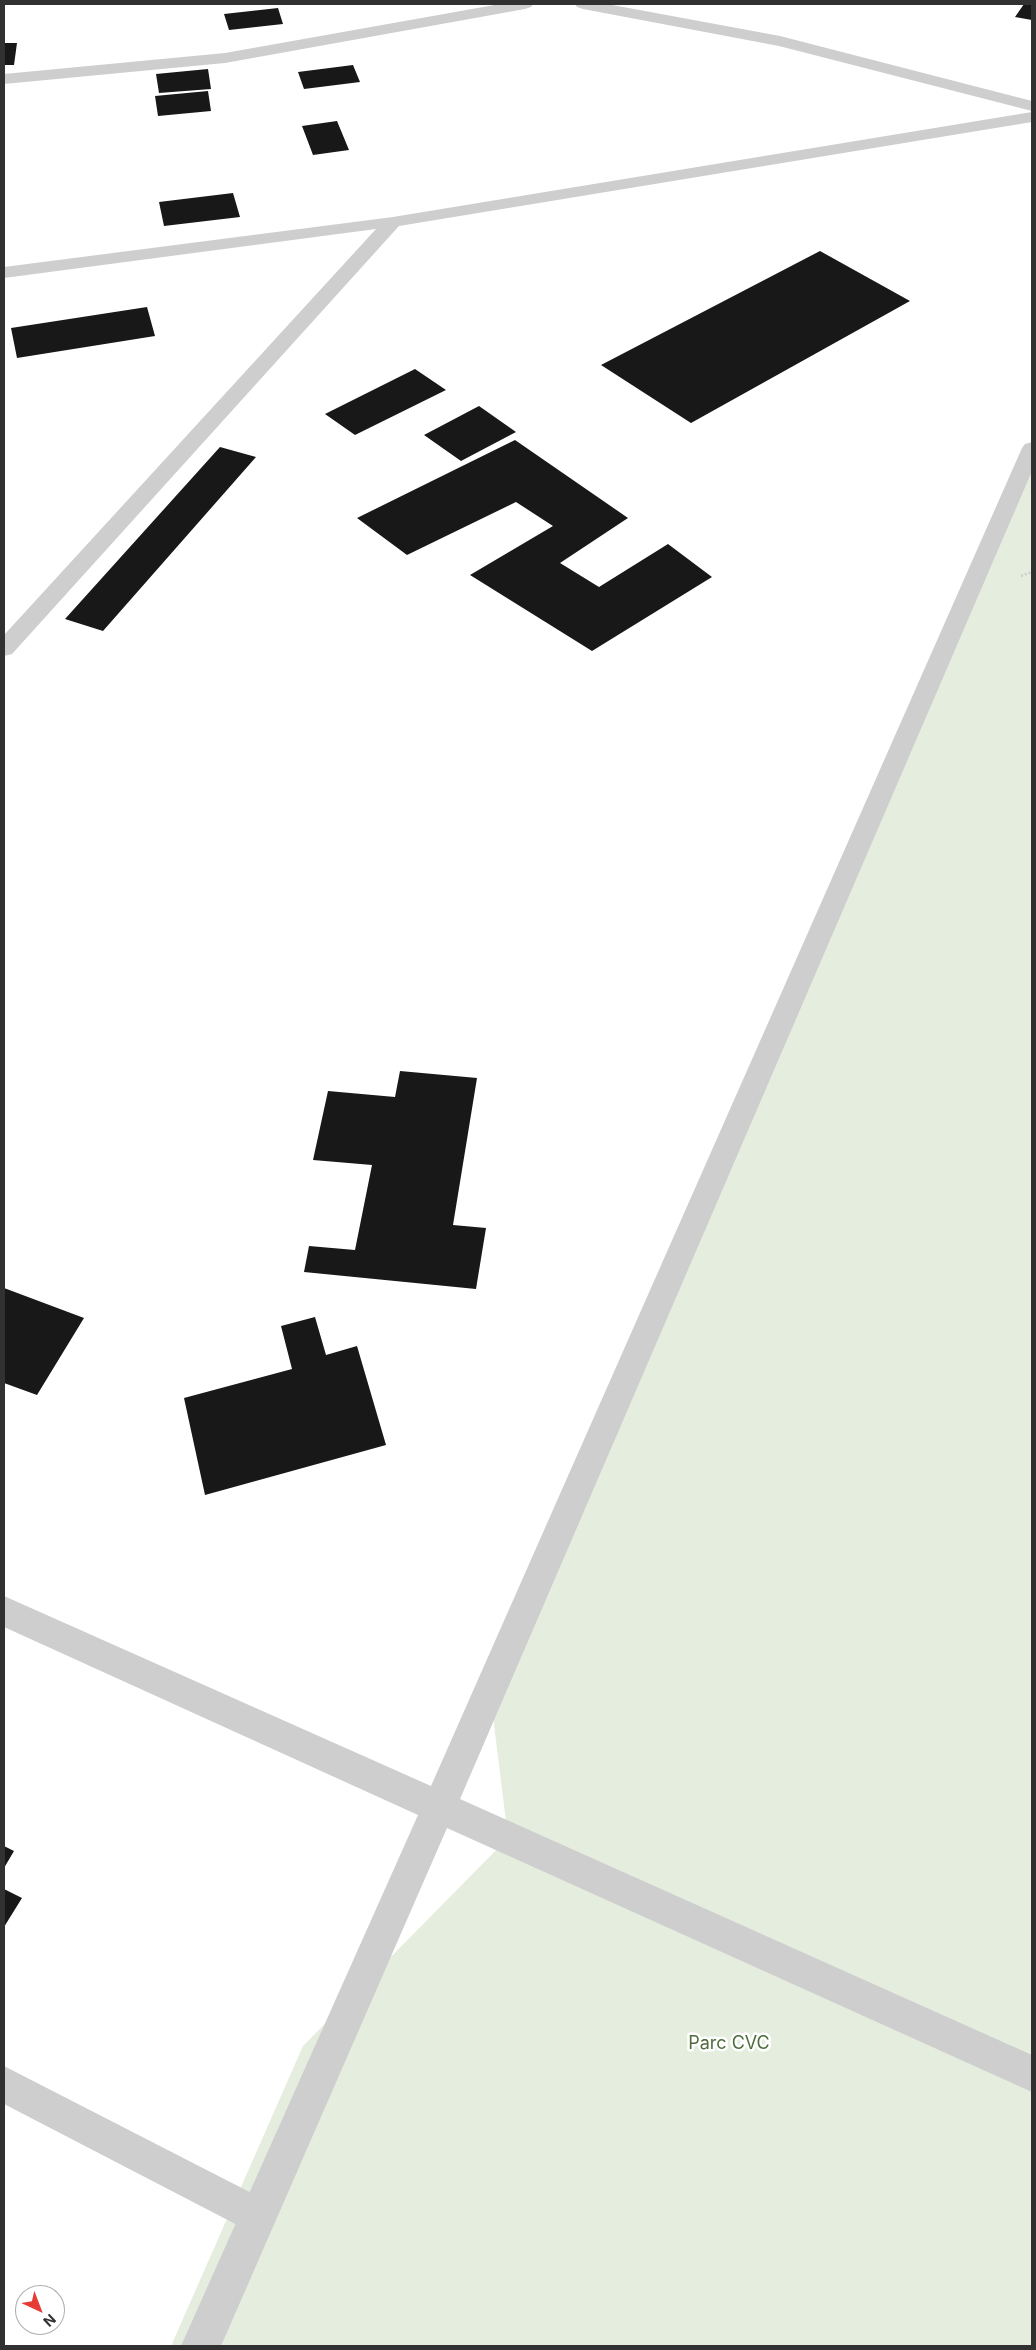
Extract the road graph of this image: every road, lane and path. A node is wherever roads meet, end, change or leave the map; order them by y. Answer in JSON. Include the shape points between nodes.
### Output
{"nodes":[{"id":1,"x":525,"y":4,"type":"edge"},
{"id":2,"x":583,"y":4,"type":"edge"},
{"id":3,"x":4,"y":79,"type":"edge"},
{"id":4,"x":1032,"y":106,"type":"edge"},
{"id":5,"x":1032,"y":117,"type":"edge"},
{"id":6,"x":392,"y":222,"type":"junction"},
{"id":7,"x":4,"y":272,"type":"edge"},
{"id":8,"x":1032,"y":448,"type":"edge"},
{"id":9,"x":4,"y":649,"type":"edge"},
{"id":10,"x":4,"y":1611,"type":"edge"},
{"id":11,"x":439,"y":1807,"type":"junction"},
{"id":12,"x":1032,"y":2074,"type":"edge"},
{"id":13,"x":4,"y":2084,"type":"edge"},
{"id":14,"x":258,"y":2216,"type":"junction"},
{"id":15,"x":201,"y":2346,"type":"edge"}],
"edges":[{"from":1,"to":3,"type":"street","via":[[225,58]]},
{"from":2,"to":4,"type":"street","via":[[780,41]]},
{"from":5,"to":6,"type":"street"},
{"from":6,"to":7,"type":"street"},
{"from":6,"to":9,"type":"street"},
{"from":8,"to":11,"type":"street"},
{"from":10,"to":11,"type":"street"},
{"from":11,"to":12,"type":"street"},
{"from":11,"to":14,"type":"street"},
{"from":13,"to":14,"type":"street"},
{"from":14,"to":15,"type":"street"}]}
